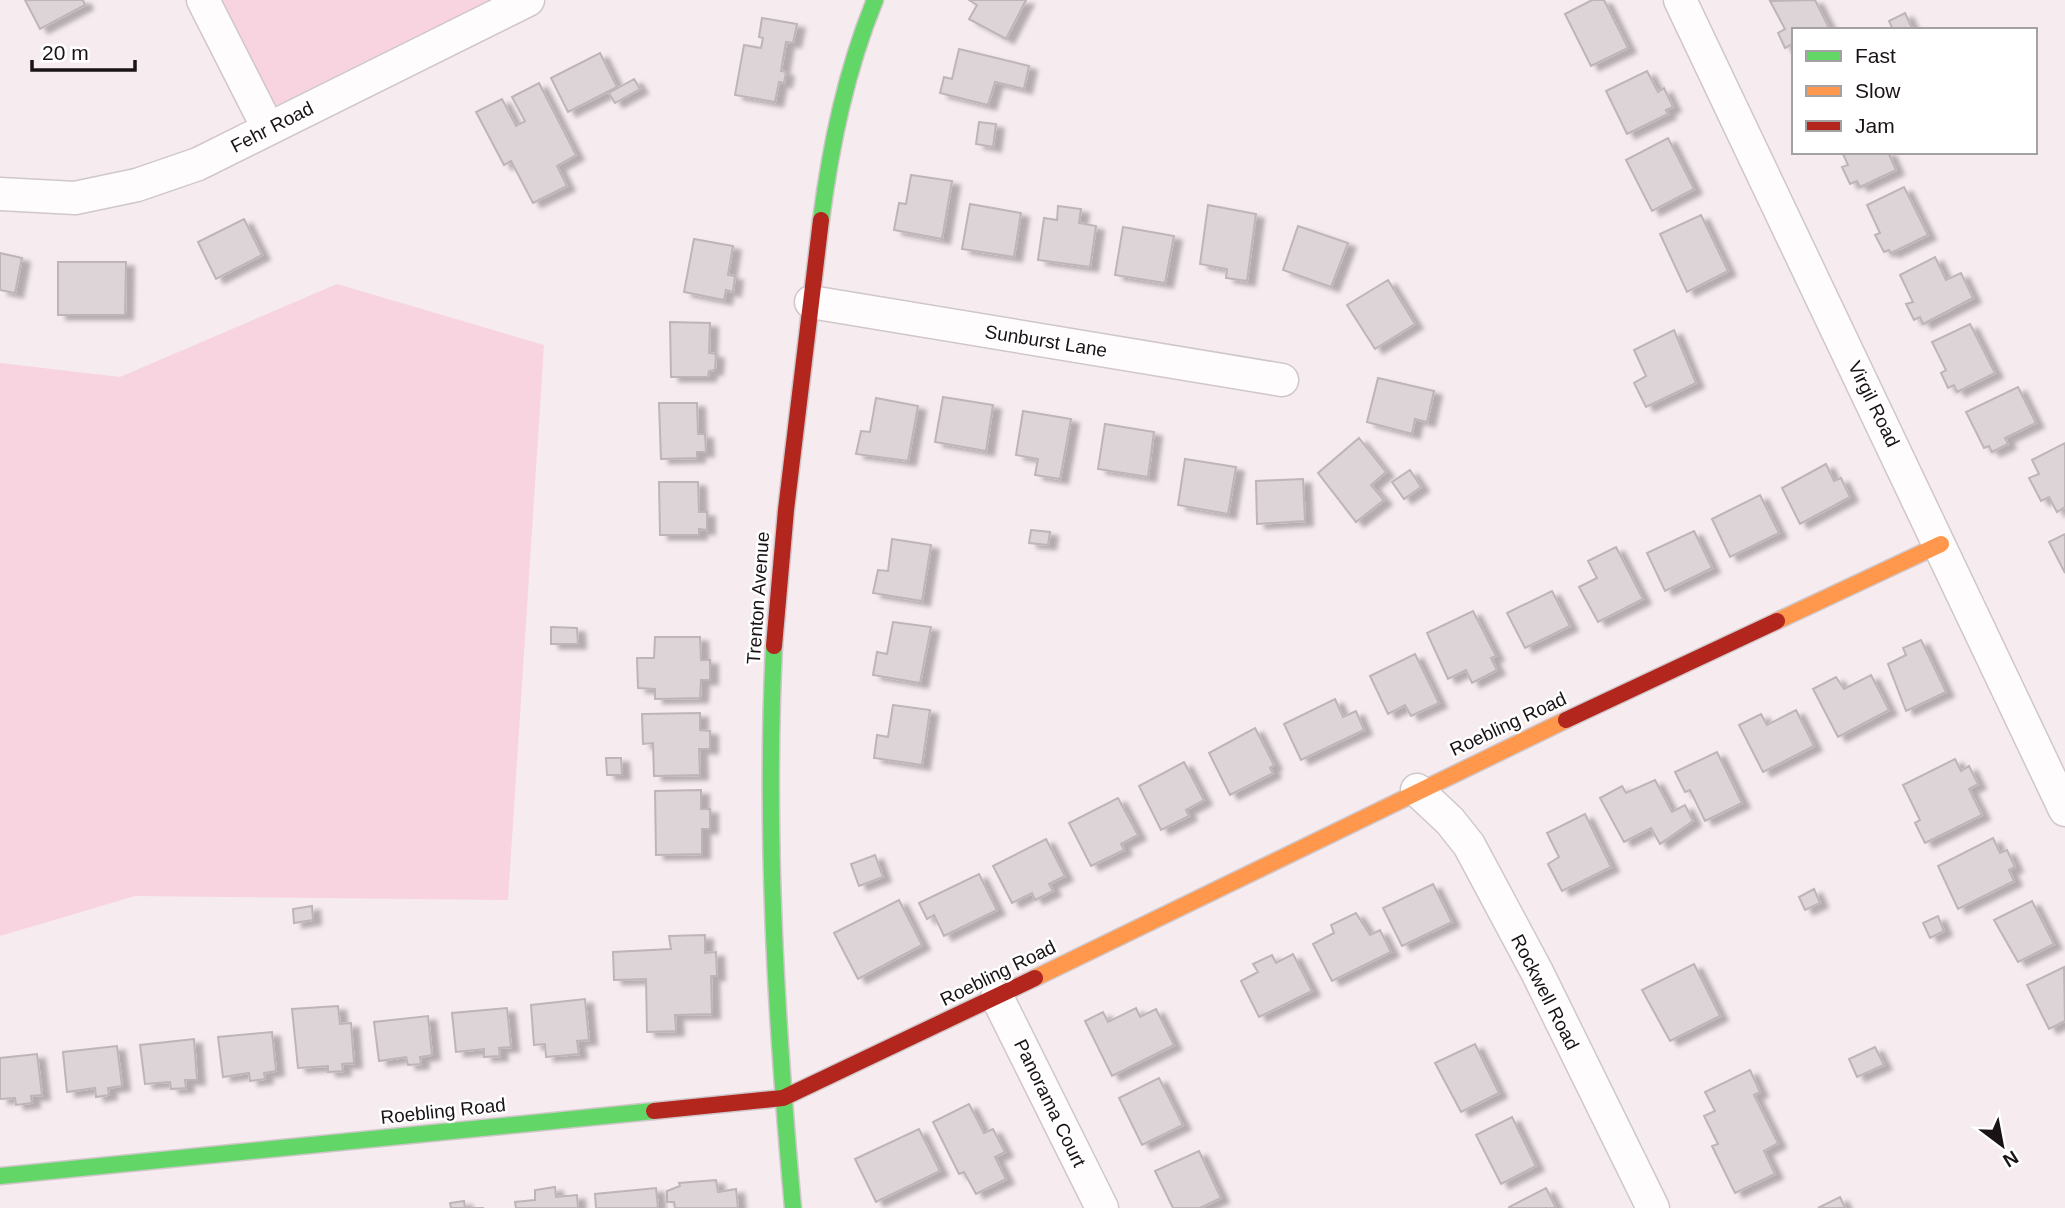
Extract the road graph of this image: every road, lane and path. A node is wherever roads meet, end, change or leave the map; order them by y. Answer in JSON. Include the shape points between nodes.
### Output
{"nodes":[{"id":1,"x":203,"y":0,"type":"edge"},
{"id":2,"x":528,"y":0,"type":"edge"},
{"id":3,"x":875,"y":0,"type":"edge"},
{"id":4,"x":1680,"y":0,"type":"edge"},
{"id":5,"x":268,"y":128,"type":"junction"},
{"id":6,"x":0,"y":194,"type":"edge"},
{"id":7,"x":811,"y":302,"type":"junction"},
{"id":8,"x":1282,"y":380,"type":"dead end"},
{"id":9,"x":1941,"y":544,"type":"junction"},
{"id":10,"x":1417,"y":790,"type":"junction"},
{"id":11,"x":2065,"y":810,"type":"edge"},
{"id":12,"x":998,"y":998,"type":"junction"},
{"id":13,"x":783,"y":1098,"type":"junction"},
{"id":14,"x":0,"y":1176,"type":"edge"},
{"id":15,"x":793,"y":1208,"type":"edge"},
{"id":16,"x":1102,"y":1208,"type":"edge"},
{"id":17,"x":1653,"y":1208,"type":"edge"}],
"edges":[{"from":1,"to":5,"type":"street"},
{"from":2,"to":5,"type":"street","name":"Fehr Road"},
{"from":3,"to":7,"type":"street","name":"Trenton Avenue","via":[[845,92],[827,172]]},
{"from":4,"to":9,"type":"street","name":"Virgil Road"},
{"from":5,"to":6,"type":"street","name":"Fehr Road","via":[[198,164],[137,185],[75,198]]},
{"from":7,"to":8,"type":"street","name":"Sunburst Lane"},
{"from":7,"to":13,"type":"street","name":"Trenton Avenue","via":[[789,460],[774,635],[769,795],[773,970]]},
{"from":9,"to":10,"type":"street","name":"Roebling Road"},
{"from":9,"to":11,"type":"street","name":"Virgil Road"},
{"from":10,"to":12,"type":"street","name":"Roebling Road"},
{"from":10,"to":17,"type":"street","name":"Rockwell Road","via":[[1468,845],[1537,972]]},
{"from":12,"to":13,"type":"street","name":"Roebling Road"},
{"from":12,"to":16,"type":"street","name":"Panorama Court"},
{"from":13,"to":14,"type":"street","name":"Roebling Road"},
{"from":13,"to":15,"type":"street","name":"Trenton Avenue"}]}
